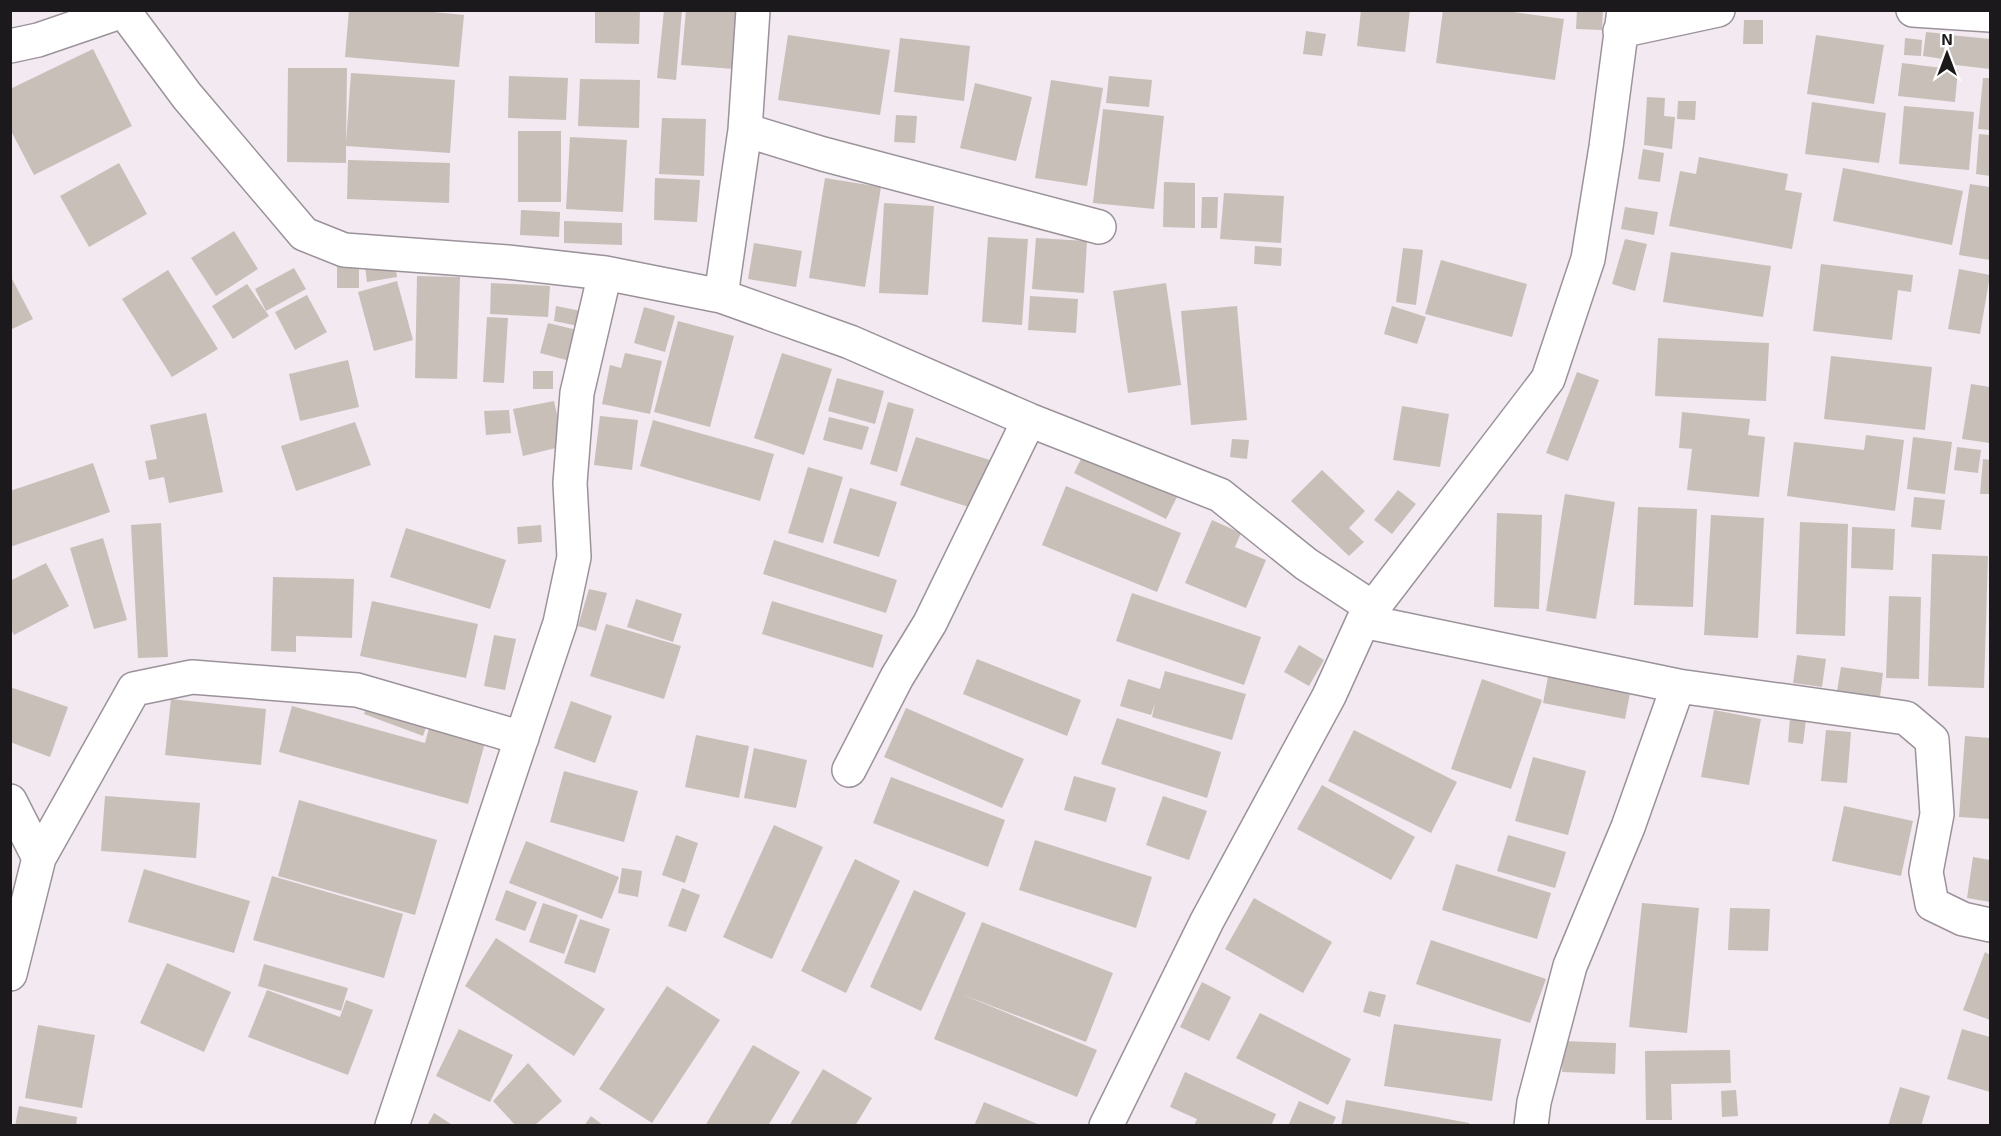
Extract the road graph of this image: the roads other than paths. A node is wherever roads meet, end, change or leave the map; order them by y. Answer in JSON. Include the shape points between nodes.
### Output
{"nodes":[{"id":1,"x":753,"y":10,"type":"edge"},
{"id":2,"x":1718,"y":10,"type":"edge"},
{"id":3,"x":1913,"y":10,"type":"edge"},
{"id":4,"x":123,"y":11,"type":"edge"},
{"id":5,"x":1990,"y":15,"type":"edge"},
{"id":6,"x":1622,"y":21,"type":"edge"},
{"id":7,"x":10,"y":46,"type":"edge"},
{"id":8,"x":745,"y":129,"type":"junction"},
{"id":9,"x":1099,"y":227,"type":"dead end"},
{"id":10,"x":605,"y":273,"type":"junction"},
{"id":11,"x":721,"y":296,"type":"junction"},
{"id":12,"x":1029,"y":420,"type":"junction"},
{"id":13,"x":1368,"y":614,"type":"junction"},
{"id":14,"x":1678,"y":686,"type":"junction"},
{"id":15,"x":522,"y":738,"type":"junction"},
{"id":16,"x":849,"y":770,"type":"dead end"},
{"id":17,"x":10,"y":801,"type":"edge"},
{"id":18,"x":39,"y":858,"type":"junction"},
{"id":19,"x":1990,"y":925,"type":"edge"},
{"id":20,"x":10,"y":974,"type":"edge"},
{"id":21,"x":392,"y":1125,"type":"edge"},
{"id":22,"x":1106,"y":1125,"type":"edge"},
{"id":23,"x":1532,"y":1125,"type":"edge"}],
"edges":[{"from":1,"to":8,"type":"street"},
{"from":2,"to":6,"type":"street"},
{"from":3,"to":5,"type":"street"},
{"from":4,"to":7,"type":"street"},
{"from":4,"to":10,"type":"street","via":[[187,96],[304,234],[344,250]]},
{"from":6,"to":13,"type":"street","via":[[1588,259],[1548,380]]},
{"from":8,"to":9,"type":"street","via":[[823,154]]},
{"from":8,"to":11,"type":"street"},
{"from":10,"to":11,"type":"street"},
{"from":10,"to":15,"type":"street","via":[[577,393],[570,483],[574,557],[560,623]]},
{"from":11,"to":12,"type":"street","via":[[850,342]]},
{"from":12,"to":13,"type":"street","via":[[1220,495]]},
{"from":12,"to":16,"type":"street","via":[[930,623]]},
{"from":13,"to":14,"type":"street"},
{"from":13,"to":22,"type":"street","via":[[1329,696],[1207,921]]},
{"from":14,"to":19,"type":"street","via":[[1906,718],[1932,740],[1936,814],[1926,872],[1932,904],[1963,919]]},
{"from":14,"to":23,"type":"street","via":[[1628,827],[1570,966],[1534,1102]]},
{"from":15,"to":18,"type":"street","via":[[357,690],[192,677],[134,689]]},
{"from":15,"to":21,"type":"street"},
{"from":17,"to":18,"type":"street"},
{"from":18,"to":20,"type":"street"}]}
